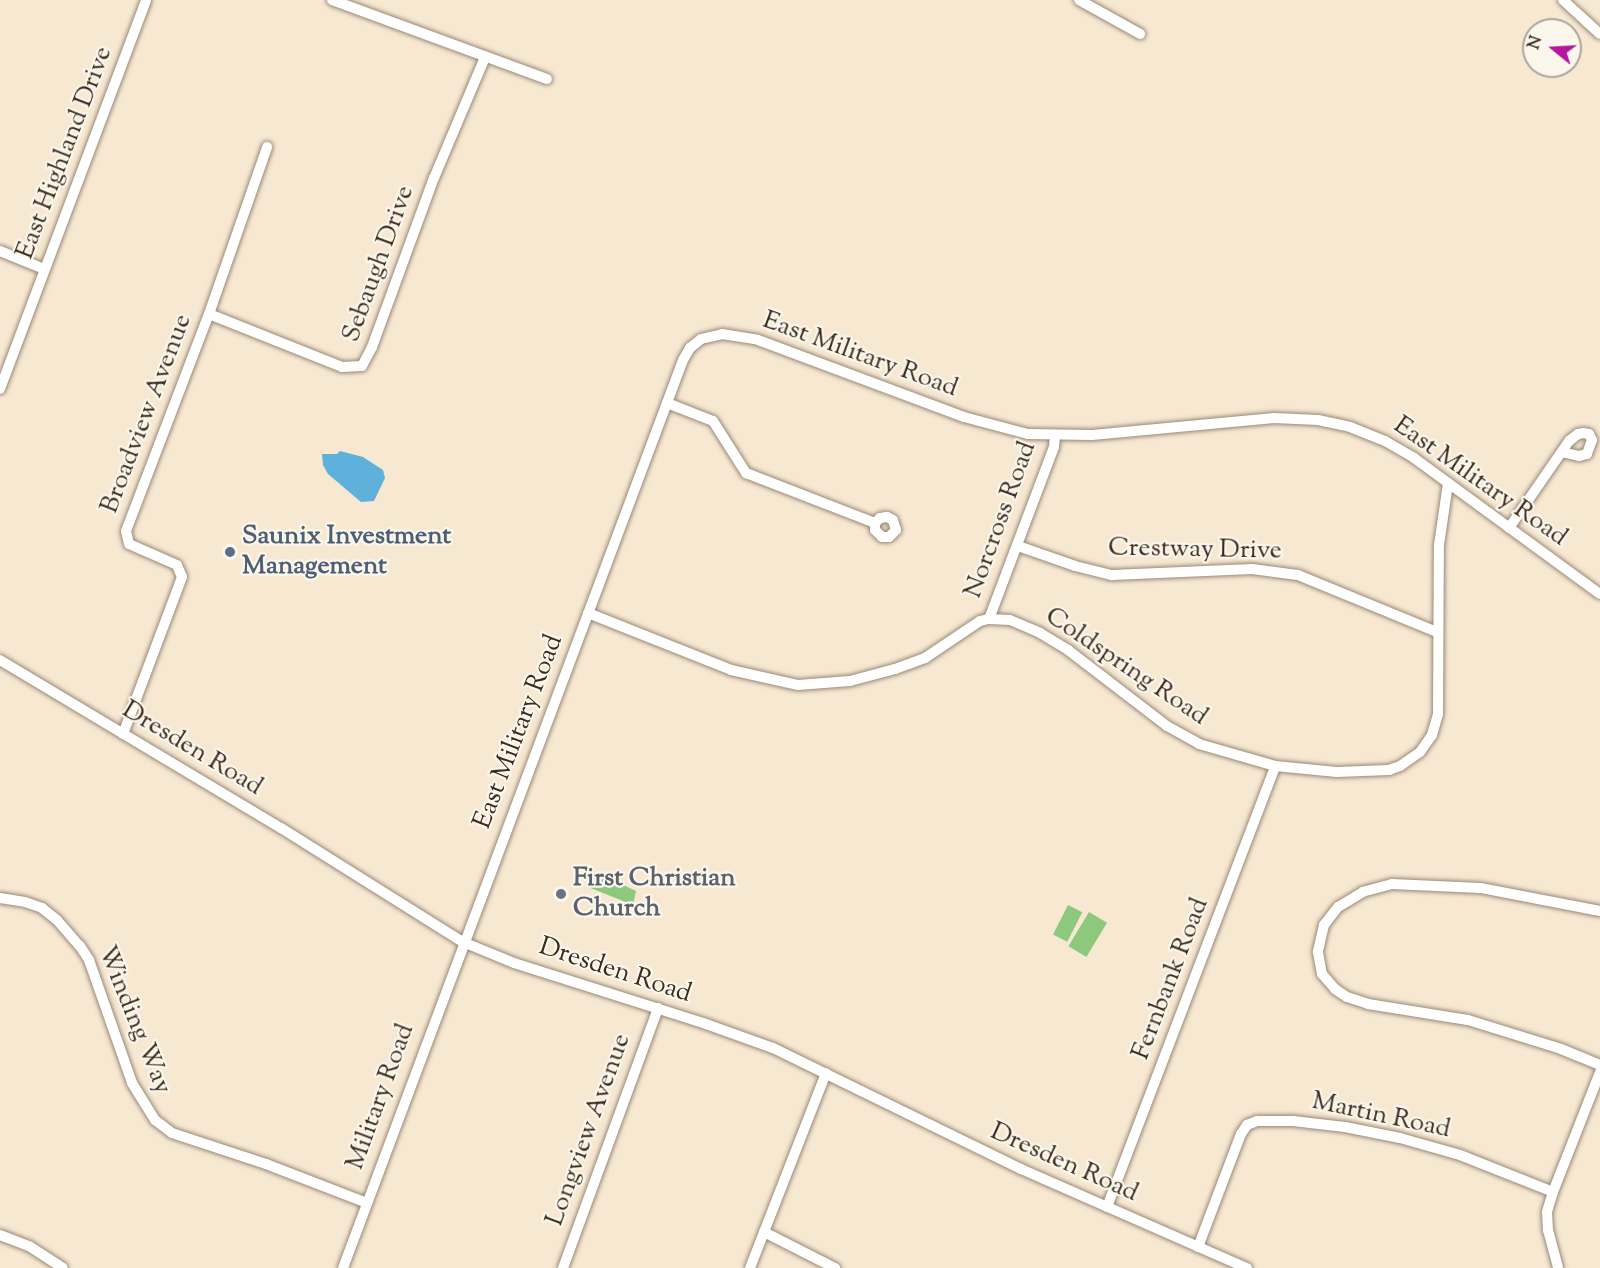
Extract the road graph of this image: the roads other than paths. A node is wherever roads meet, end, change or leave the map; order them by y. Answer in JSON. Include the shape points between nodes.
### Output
{"nodes":[{"id":1,"x":146,"y":0,"type":"edge"},
{"id":2,"x":333,"y":0,"type":"edge"},
{"id":3,"x":1079,"y":0,"type":"edge"},
{"id":4,"x":1563,"y":0,"type":"edge"},
{"id":5,"x":1140,"y":34,"type":"dead end"},
{"id":6,"x":1600,"y":34,"type":"edge"},
{"id":7,"x":485,"y":57,"type":"junction"},
{"id":8,"x":547,"y":79,"type":"dead end"},
{"id":9,"x":267,"y":147,"type":"dead end"},
{"id":10,"x":0,"y":251,"type":"edge"},
{"id":11,"x":44,"y":268,"type":"junction"},
{"id":12,"x":209,"y":314,"type":"junction"},
{"id":13,"x":0,"y":389,"type":"edge"},
{"id":14,"x":667,"y":403,"type":"junction"},
{"id":15,"x":1055,"y":436,"type":"junction"},
{"id":16,"x":1562,"y":452,"type":"dead end"},
{"id":17,"x":1448,"y":483,"type":"junction"},
{"id":18,"x":876,"y":523,"type":"dead end"},
{"id":19,"x":1509,"y":528,"type":"junction"},
{"id":20,"x":1018,"y":546,"type":"junction"},
{"id":21,"x":1600,"y":594,"type":"edge"},
{"id":22,"x":588,"y":613,"type":"junction"},
{"id":23,"x":989,"y":619,"type":"junction"},
{"id":24,"x":1437,"y":632,"type":"junction"},
{"id":25,"x":0,"y":660,"type":"edge"},
{"id":26,"x":123,"y":734,"type":"junction"},
{"id":27,"x":1275,"y":766,"type":"junction"},
{"id":28,"x":0,"y":898,"type":"edge"},
{"id":29,"x":1600,"y":912,"type":"edge"},
{"id":30,"x":463,"y":942,"type":"junction"},
{"id":31,"x":658,"y":1008,"type":"junction"},
{"id":32,"x":1600,"y":1065,"type":"edge"},
{"id":33,"x":1600,"y":1072,"type":"edge"},
{"id":34,"x":826,"y":1073,"type":"junction"},
{"id":35,"x":1553,"y":1192,"type":"junction"},
{"id":36,"x":367,"y":1203,"type":"junction"},
{"id":37,"x":1107,"y":1207,"type":"junction"},
{"id":38,"x":764,"y":1232,"type":"junction"},
{"id":39,"x":0,"y":1235,"type":"edge"},
{"id":40,"x":1198,"y":1247,"type":"junction"},
{"id":41,"x":63,"y":1268,"type":"edge"},
{"id":42,"x":343,"y":1268,"type":"edge"},
{"id":43,"x":563,"y":1268,"type":"edge"},
{"id":44,"x":750,"y":1268,"type":"edge"},
{"id":45,"x":835,"y":1268,"type":"edge"},
{"id":46,"x":1247,"y":1268,"type":"edge"},
{"id":47,"x":1558,"y":1268,"type":"edge"}],
"edges":[{"from":1,"to":11,"type":"street","name":"East Highland Drive"},
{"from":2,"to":7,"type":"street"},
{"from":3,"to":5,"type":"street"},
{"from":4,"to":6,"type":"street"},
{"from":7,"to":8,"type":"street"},
{"from":7,"to":12,"type":"street","name":"Sebaugh Drive","via":[[362,366],[342,367]]},
{"from":9,"to":12,"type":"street","name":"Broadview Avenue"},
{"from":10,"to":11,"type":"street"},
{"from":11,"to":13,"type":"street","name":"East Highland Drive"},
{"from":12,"to":26,"type":"street","name":"Broadview Avenue","via":[[126,531],[129,544],[177,565],[182,577]]},
{"from":14,"to":15,"type":"street","name":"East Military Road","via":[[690,348],[708,336],[731,334],[785,349],[980,423],[1013,432]]},
{"from":14,"to":18,"type":"street","via":[[713,421],[746,473]]},
{"from":14,"to":22,"type":"street","name":"East Military Road"},
{"from":15,"to":17,"type":"street","name":"East Military Road","via":[[1258,419],[1318,420],[1385,441]]},
{"from":15,"to":20,"type":"street","name":"Norcross Road"},
{"from":16,"to":19,"type":"street"},
{"from":17,"to":19,"type":"street","name":"East Military Road"},
{"from":17,"to":24,"type":"street","name":"Coldspring Road","via":[[1439,545]]},
{"from":19,"to":21,"type":"street","name":"East Military Road"},
{"from":20,"to":23,"type":"street","name":"Norcross Road"},
{"from":20,"to":24,"type":"street","name":"Crestway Drive","via":[[1112,575],[1252,569],[1299,575]]},
{"from":22,"to":23,"type":"street","via":[[731,670],[806,685],[850,681],[895,669],[925,658],[971,626]]},
{"from":22,"to":30,"type":"street","name":"East Military Road"},
{"from":23,"to":27,"type":"street","name":"Coldspring Road","via":[[1010,620],[1040,633],[1184,736]]},
{"from":24,"to":27,"type":"street","name":"Coldspring Road","via":[[1438,714],[1432,735],[1416,756],[1389,770],[1365,773]]},
{"from":25,"to":26,"type":"street","name":"Dresden Road"},
{"from":26,"to":30,"type":"street","name":"Dresden Road"},
{"from":27,"to":37,"type":"street","name":"Fernbank Road"},
{"from":28,"to":36,"type":"street","name":"Winding Way","via":[[42,908],[80,946],[132,1083],[155,1120],[172,1133]]},
{"from":29,"to":32,"type":"street","via":[[1480,888],[1392,884],[1348,899],[1329,916],[1318,952],[1322,974],[1347,997],[1476,1022]]},
{"from":30,"to":31,"type":"street","name":"Dresden Road","via":[[514,963]]},
{"from":30,"to":36,"type":"street","name":"Military Road"},
{"from":31,"to":34,"type":"street","name":"Dresden Road","via":[[748,1038]]},
{"from":31,"to":43,"type":"street","name":"Longview Avenue"},
{"from":33,"to":35,"type":"street"},
{"from":34,"to":37,"type":"street","name":"Dresden Road","via":[[959,1140]]},
{"from":34,"to":38,"type":"street"},
{"from":35,"to":40,"type":"street","name":"Martin Road","via":[[1460,1155],[1383,1134],[1304,1122],[1257,1121],[1247,1125],[1241,1134]]},
{"from":35,"to":47,"type":"street","via":[[1547,1212],[1548,1230]]},
{"from":36,"to":42,"type":"street","name":"Military Road"},
{"from":37,"to":40,"type":"street","name":"Dresden Road"},
{"from":38,"to":44,"type":"street"},
{"from":38,"to":45,"type":"street"},
{"from":39,"to":41,"type":"street","via":[[29,1246]]},
{"from":40,"to":46,"type":"street","name":"Dresden Road"}]}
